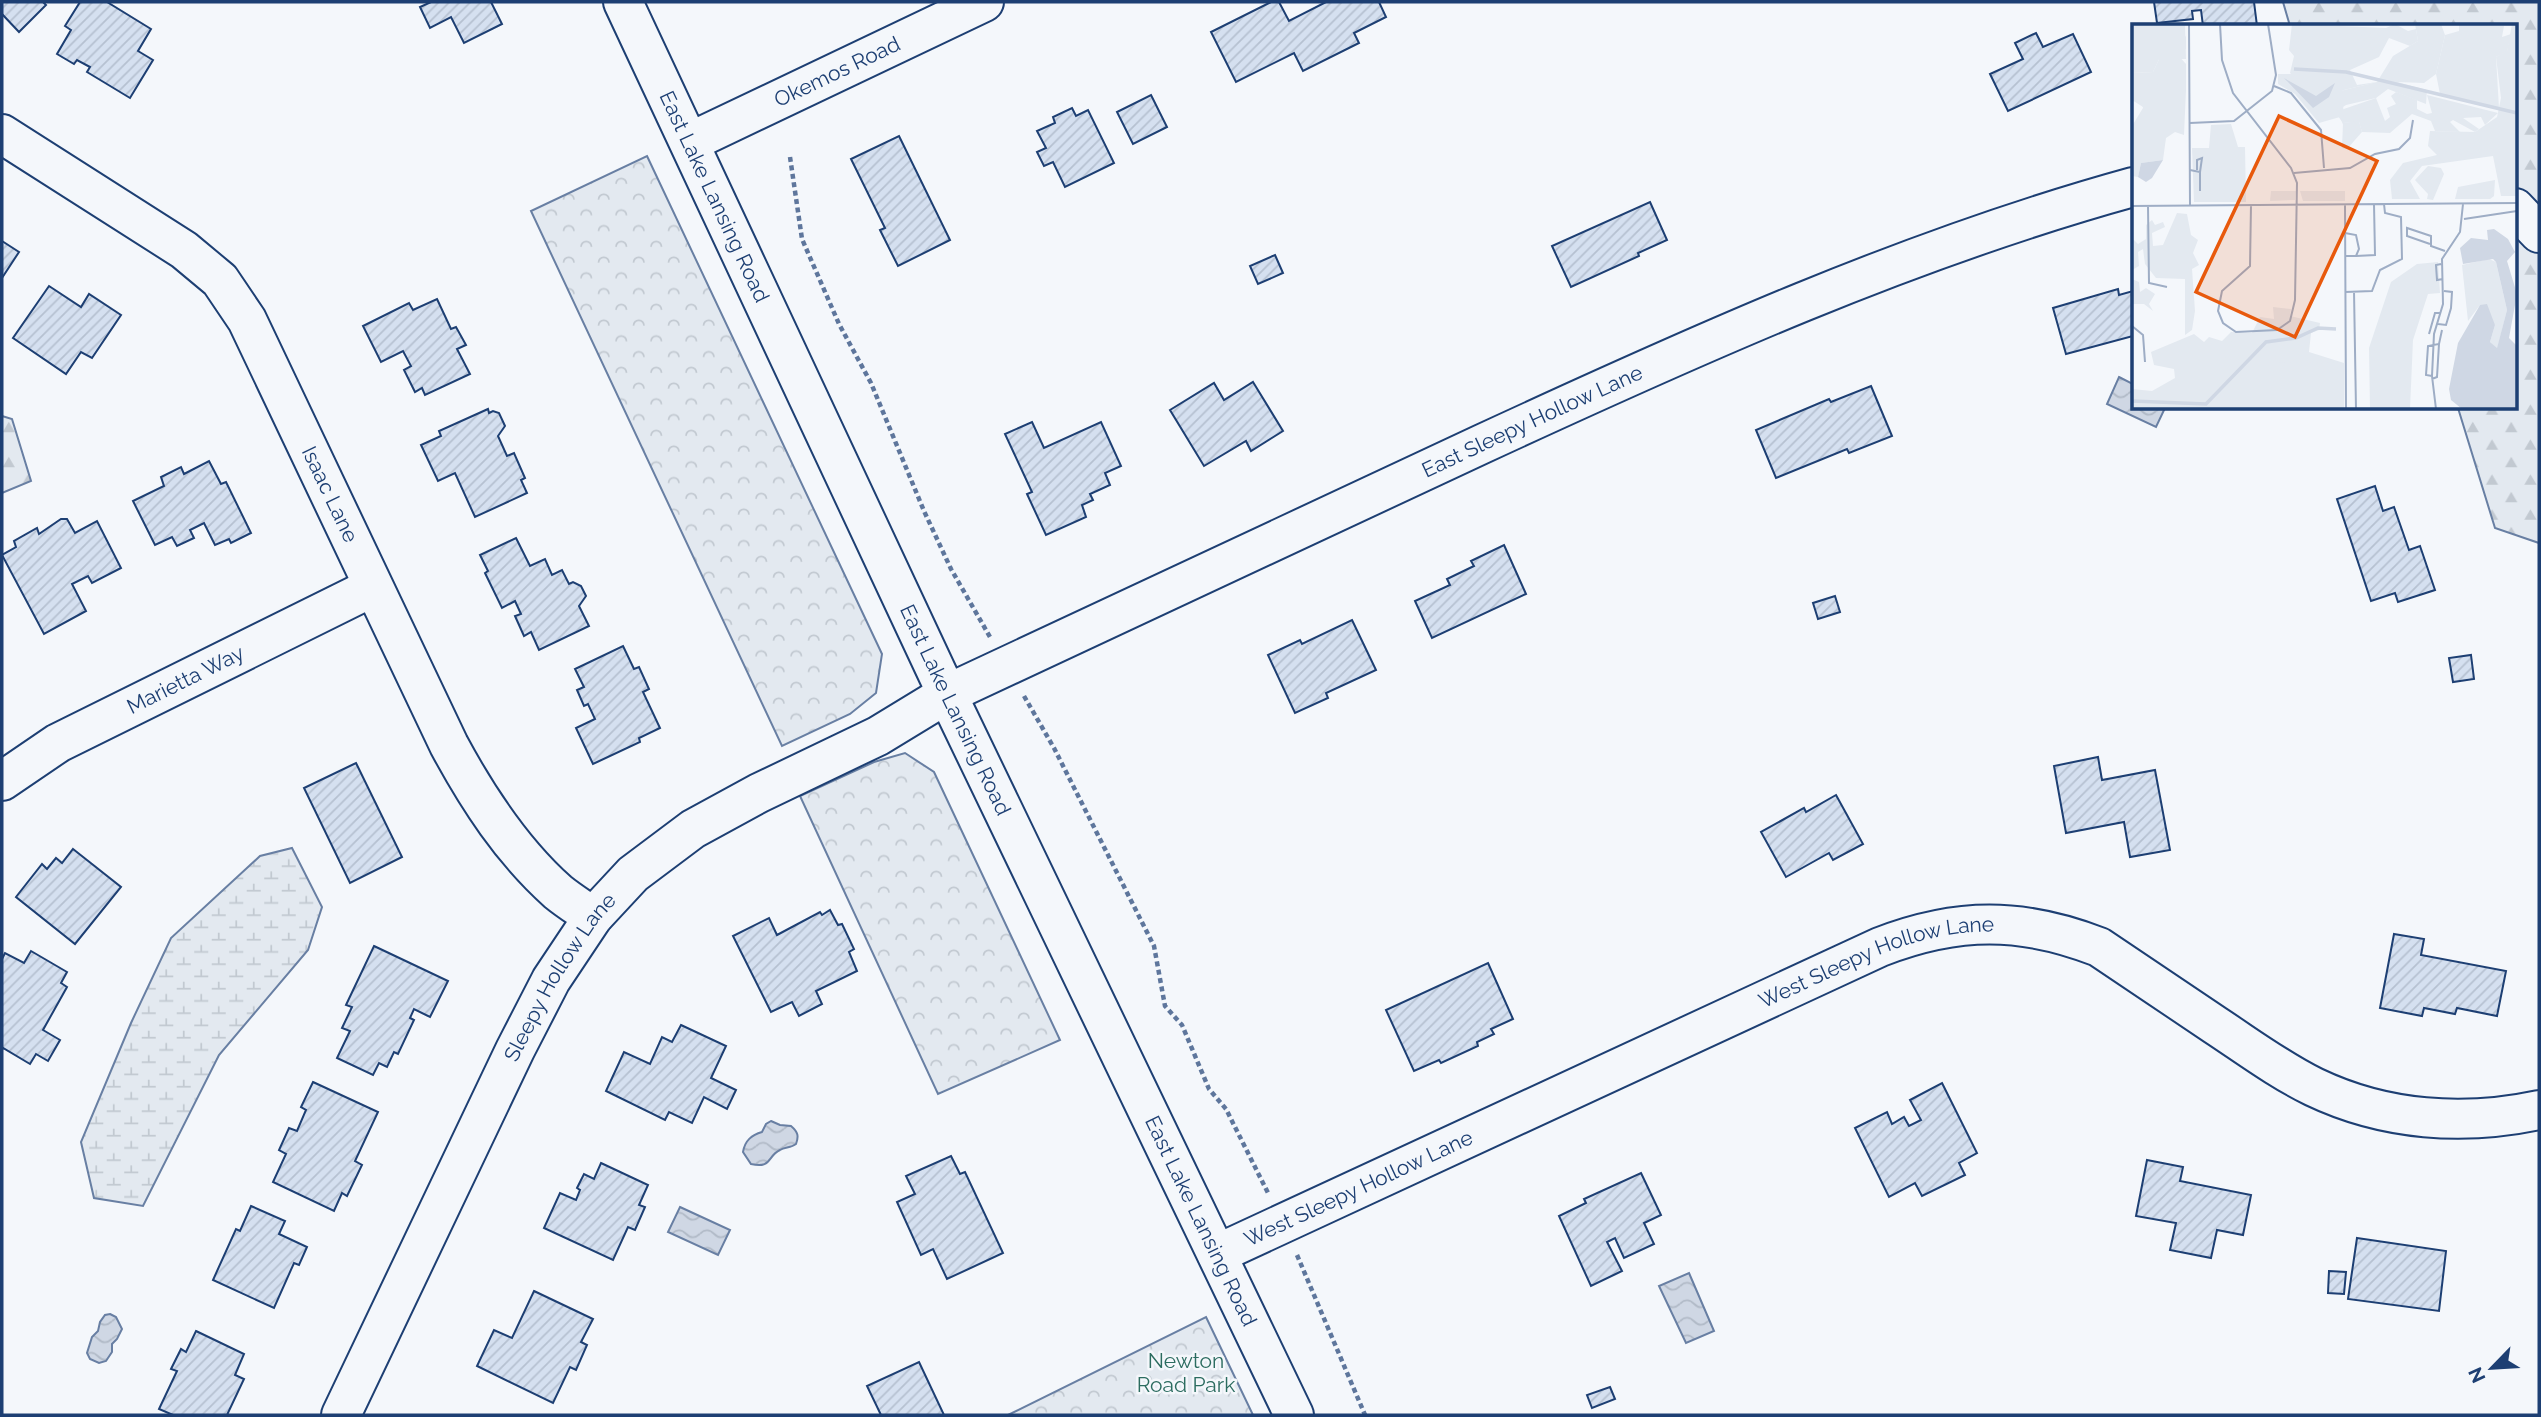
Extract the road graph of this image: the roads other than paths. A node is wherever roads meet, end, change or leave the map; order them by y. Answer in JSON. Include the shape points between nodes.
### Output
{"nodes":[{"id":1,"x":623,"y":2,"type":"edge"},
{"id":2,"x":984,"y":2,"type":"edge"},
{"id":3,"x":2,"y":134,"type":"edge"},
{"id":4,"x":690,"y":142,"type":"junction"},
{"id":5,"x":2132,"y":187,"type":"edge"},
{"id":6,"x":2516,"y":209,"type":"edge"},
{"id":7,"x":2539,"y":233,"type":"edge"},
{"id":8,"x":373,"y":587,"type":"junction"},
{"id":9,"x":947,"y":694,"type":"junction"},
{"id":10,"x":2,"y":781,"type":"edge"},
{"id":11,"x":593,"y":917,"type":"junction"},
{"id":12,"x":2539,"y":1110,"type":"edge"},
{"id":13,"x":1217,"y":1254,"type":"junction"},
{"id":14,"x":341,"y":1415,"type":"edge"},
{"id":15,"x":1294,"y":1415,"type":"edge"}],
"edges":[{"from":1,"to":4,"type":"street","name":"East Lake Lansing Road"},
{"from":2,"to":4,"type":"street","name":"Okemos Road"},
{"from":3,"to":8,"type":"street","name":"Isaac Lane","via":[[184,250],[220,280],[247,320]]},
{"from":4,"to":9,"type":"street","name":"East Lake Lansing Road"},
{"from":5,"to":9,"type":"street","name":"East Sleepy Hollow Lane","via":[[1997,228],[1764,317]]},
{"from":6,"to":7,"type":"street"},
{"from":8,"to":10,"type":"street","name":"Marietta Way","via":[[58,743]]},
{"from":8,"to":11,"type":"street","name":"Isaac Lane","via":[[475,793],[508,838],[558,892]]},
{"from":9,"to":11,"type":"street","name":"Sleepy Hollow Lane","via":[[878,736],[693,829],[634,874]]},
{"from":9,"to":13,"type":"street","name":"East Lake Lansing Road"},
{"from":11,"to":14,"type":"street","name":"Sleepy Hollow Lane","via":[[551,980],[515,1050]]},
{"from":12,"to":13,"type":"street","name":"West Sleepy Hollow Lane","via":[[2469,1120],[2390,1112],[2352,1102],[2280,1069],[2099,947],[2036,928],[1971,924],[1919,933],[1880,947]]},
{"from":13,"to":15,"type":"street","name":"East Lake Lansing Road"}]}
